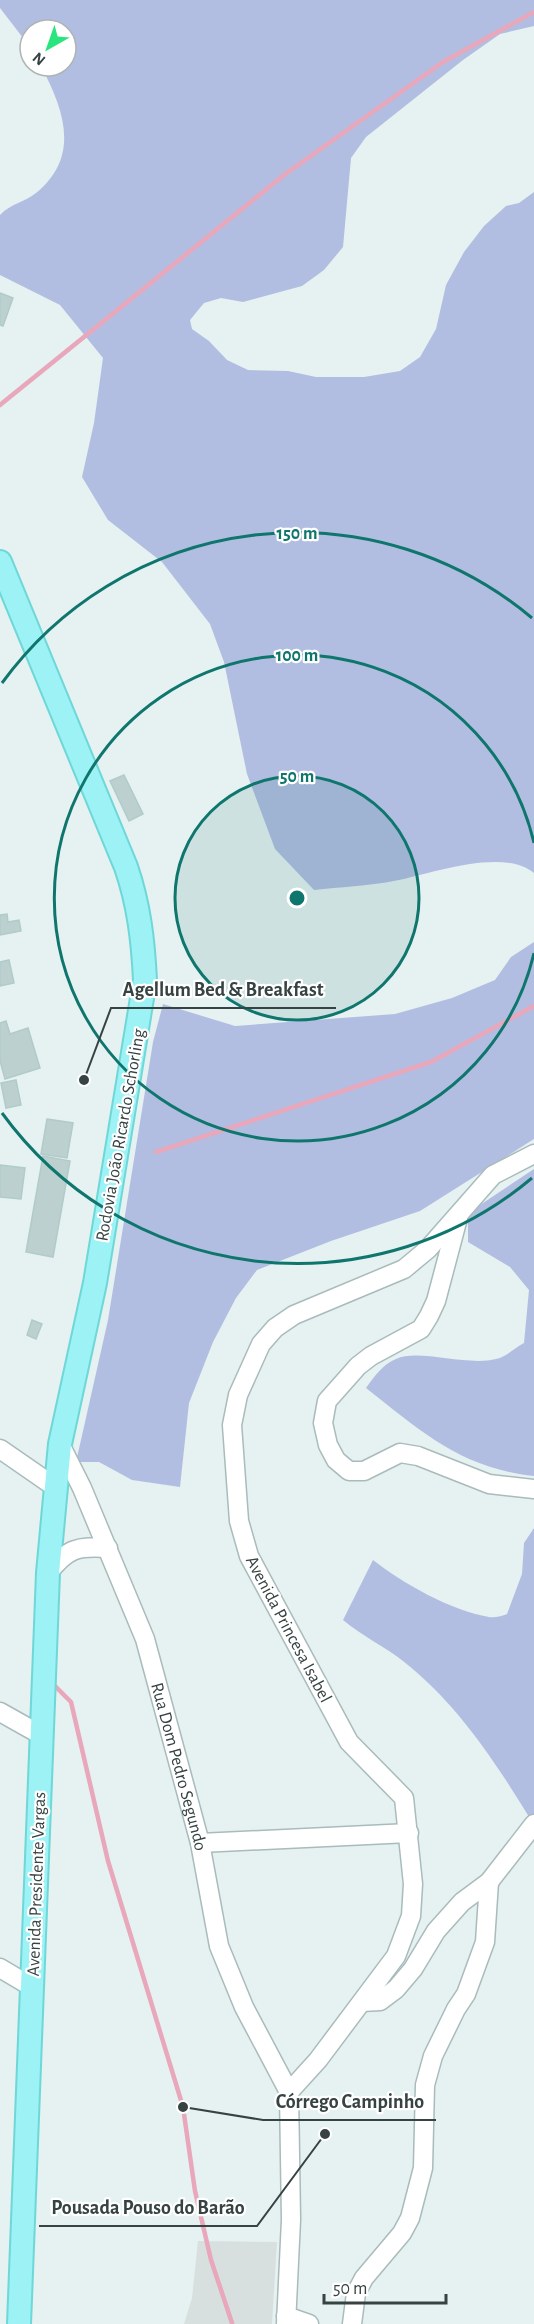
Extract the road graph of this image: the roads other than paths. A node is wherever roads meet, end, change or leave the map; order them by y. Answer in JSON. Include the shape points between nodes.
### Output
{"nodes":[{"id":1,"x":0,"y":562,"type":"edge"},
{"id":2,"x":534,"y":1154,"type":"edge"},
{"id":3,"x":458,"y":1216,"type":"junction"},
{"id":4,"x":60,"y":1444,"type":"junction"},
{"id":5,"x":0,"y":1449,"type":"edge"},
{"id":6,"x":55,"y":1487,"type":"junction"},
{"id":7,"x":534,"y":1489,"type":"edge"},
{"id":8,"x":108,"y":1548,"type":"junction"},
{"id":9,"x":48,"y":1573,"type":"junction"},
{"id":10,"x":0,"y":1712,"type":"edge"},
{"id":11,"x":41,"y":1735,"type":"junction"},
{"id":12,"x":534,"y":1824,"type":"edge"},
{"id":13,"x":409,"y":1833,"type":"junction"},
{"id":14,"x":200,"y":1843,"type":"junction"},
{"id":15,"x":489,"y":1882,"type":"junction"},
{"id":16,"x":0,"y":1968,"type":"edge"},
{"id":17,"x":32,"y":1987,"type":"junction"},
{"id":18,"x":362,"y":2002,"type":"junction"},
{"id":19,"x":289,"y":2092,"type":"junction"},
{"id":20,"x":286,"y":2320,"type":"edge"},
{"id":21,"x":19,"y":2324,"type":"edge"},
{"id":22,"x":309,"y":2324,"type":"edge"},
{"id":23,"x":352,"y":2324,"type":"edge"}],
"edges":[{"from":1,"to":4,"type":"main road","name":"Rodovia João Ricardo Schorling","via":[[126,867],[143,931],[145,980],[141,1013],[95,1283]]},
{"from":2,"to":3,"type":"street","name":"Avenida Princesa Isabel","via":[[493,1175]]},
{"from":3,"to":7,"type":"street","name":"Avenida Princesa Isabel","via":[[429,1316],[421,1329],[358,1366],[327,1401],[323,1423],[328,1445],[336,1460],[349,1471],[364,1471],[400,1453],[418,1456],[489,1484]]},
{"from":3,"to":13,"type":"street","name":"Avenida Princesa Isabel","via":[[404,1269],[294,1315],[275,1328],[250,1365],[232,1425],[240,1521],[249,1556],[349,1742],[404,1798]]},
{"from":4,"to":6,"type":"main road","name":"Avenida Presidente Vargas"},
{"from":4,"to":8,"type":"street","name":"Rua Dom Pedro Segundo"},
{"from":5,"to":6,"type":"street"},
{"from":6,"to":9,"type":"main road","name":"Avenida Presidente Vargas"},
{"from":8,"to":9,"type":"street","via":[[87,1546],[65,1553]]},
{"from":8,"to":14,"type":"street","name":"Rua Dom Pedro Segundo","via":[[145,1639]]},
{"from":9,"to":11,"type":"main road","name":"Avenida Presidente Vargas"},
{"from":10,"to":11,"type":"street"},
{"from":11,"to":17,"type":"main road","name":"Avenida Presidente Vargas"},
{"from":12,"to":15,"type":"street"},
{"from":13,"to":14,"type":"street"},
{"from":13,"to":18,"type":"street","name":"Avenida Princesa Isabel","via":[[411,1916],[396,1956]]},
{"from":14,"to":19,"type":"street","name":"Rua Dom Pedro Segundo","via":[[219,1946],[244,2007]]},
{"from":15,"to":18,"type":"street","via":[[462,1902],[436,1931],[396,1989],[380,2001]]},
{"from":15,"to":23,"type":"street","via":[[485,1942],[425,2085],[423,2168],[410,2218],[356,2293]]},
{"from":16,"to":17,"type":"street"},
{"from":17,"to":21,"type":"main road","name":"Avenida Presidente Vargas"},
{"from":18,"to":19,"type":"street","name":"Avenida Princesa Isabel"},
{"from":19,"to":20,"type":"street","via":[[291,2220]]},
{"from":20,"to":22,"type":"street"}]}
